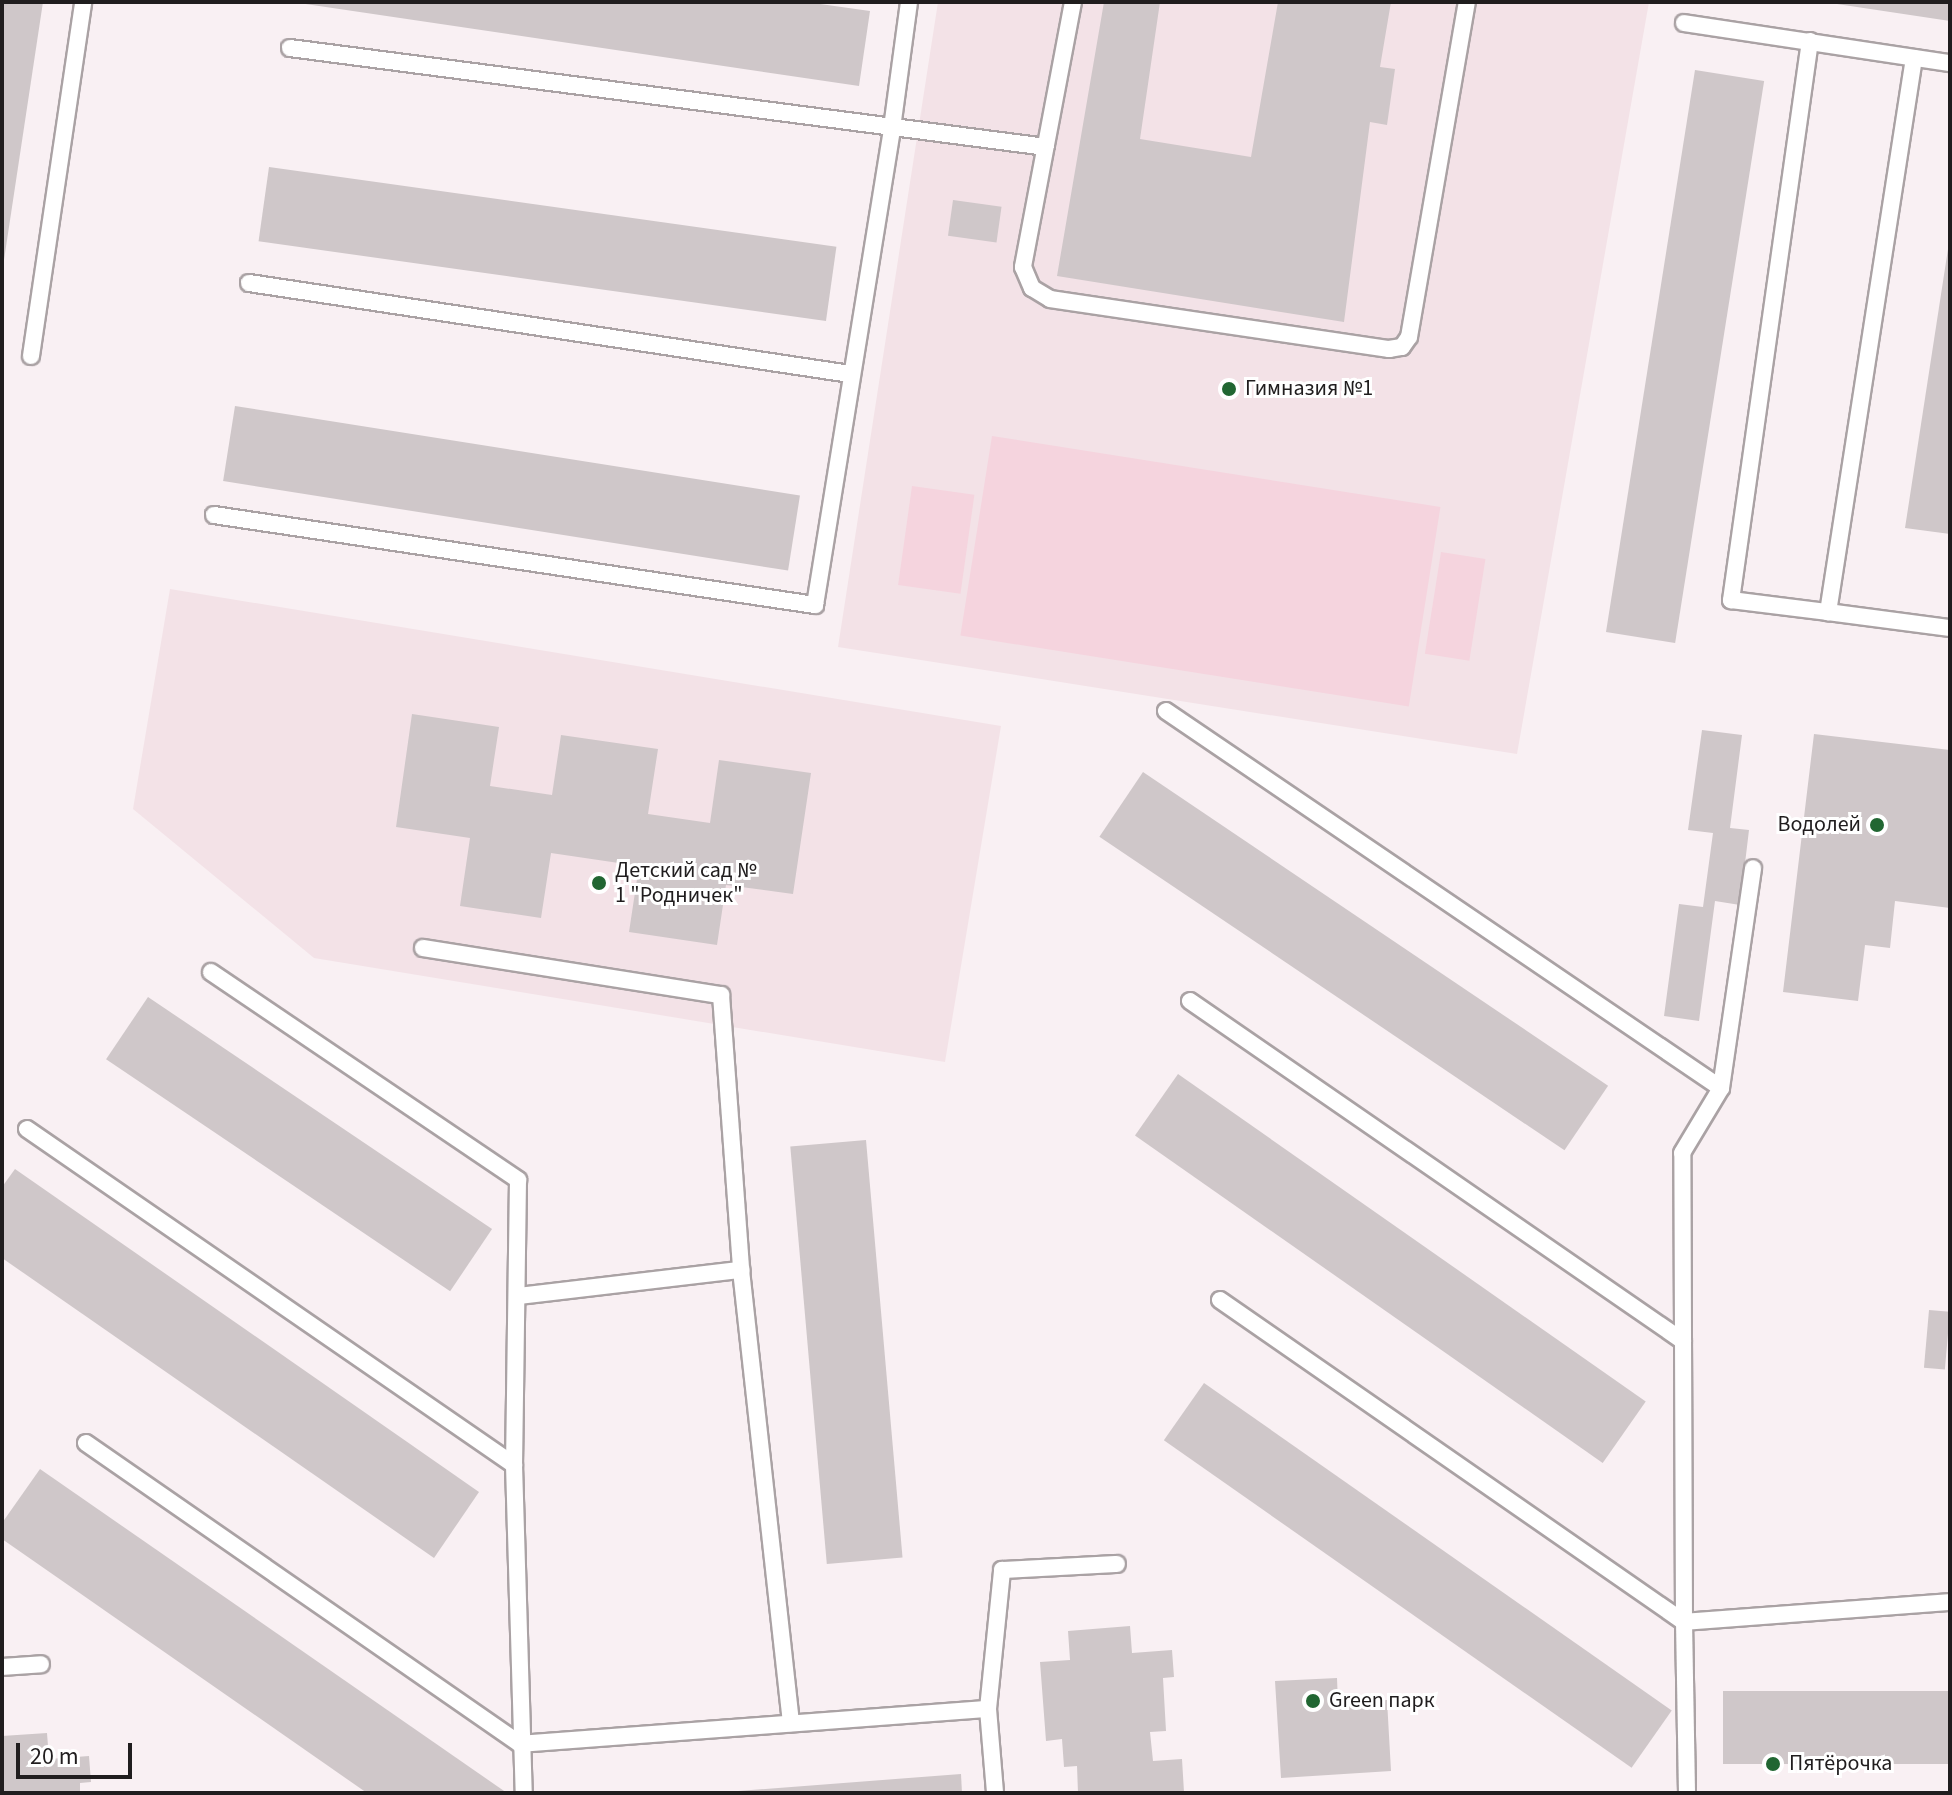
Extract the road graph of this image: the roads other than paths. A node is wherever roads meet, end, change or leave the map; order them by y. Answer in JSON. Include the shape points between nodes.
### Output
{"nodes":[{"id":1,"x":83,"y":2,"type":"edge"},
{"id":2,"x":909,"y":2,"type":"edge"},
{"id":3,"x":1073,"y":2,"type":"edge"},
{"id":4,"x":1467,"y":2,"type":"edge"},
{"id":5,"x":1684,"y":23,"type":"dead end"},
{"id":6,"x":1810,"y":41,"type":"junction"},
{"id":7,"x":290,"y":48,"type":"dead end"},
{"id":8,"x":1914,"y":58,"type":"junction"},
{"id":9,"x":1950,"y":63,"type":"edge"},
{"id":10,"x":892,"y":128,"type":"junction"},
{"id":11,"x":1046,"y":147,"type":"junction"},
{"id":12,"x":249,"y":283,"type":"dead end"},
{"id":13,"x":31,"y":356,"type":"dead end"},
{"id":14,"x":850,"y":374,"type":"junction"},
{"id":15,"x":214,"y":515,"type":"dead end"},
{"id":16,"x":1828,"y":612,"type":"junction"},
{"id":17,"x":1950,"y":628,"type":"edge"},
{"id":18,"x":1166,"y":711,"type":"dead end"},
{"id":19,"x":1753,"y":868,"type":"dead end"},
{"id":20,"x":423,"y":948,"type":"dead end"},
{"id":21,"x":211,"y":972,"type":"dead end"},
{"id":22,"x":1190,"y":1001,"type":"dead end"},
{"id":23,"x":1721,"y":1088,"type":"junction"},
{"id":24,"x":27,"y":1129,"type":"dead end"},
{"id":25,"x":741,"y":1270,"type":"junction"},
{"id":26,"x":518,"y":1296,"type":"junction"},
{"id":27,"x":1220,"y":1300,"type":"dead end"},
{"id":28,"x":1683,"y":1341,"type":"junction"},
{"id":29,"x":86,"y":1443,"type":"dead end"},
{"id":30,"x":514,"y":1465,"type":"junction"},
{"id":31,"x":1117,"y":1564,"type":"dead end"},
{"id":32,"x":1950,"y":1602,"type":"edge"},
{"id":33,"x":1684,"y":1622,"type":"junction"},
{"id":34,"x":41,"y":1664,"type":"dead end"},
{"id":35,"x":2,"y":1667,"type":"edge"},
{"id":36,"x":988,"y":1709,"type":"junction"},
{"id":37,"x":791,"y":1723,"type":"junction"},
{"id":38,"x":520,"y":1744,"type":"junction"},
{"id":39,"x":524,"y":1793,"type":"edge"},
{"id":40,"x":995,"y":1793,"type":"edge"},
{"id":41,"x":1687,"y":1793,"type":"edge"}],
"edges":[{"from":1,"to":13,"type":"lane"},
{"from":2,"to":10,"type":"lane"},
{"from":3,"to":11,"type":"lane"},
{"from":4,"to":11,"type":"lane","via":[[1409,337],[1402,347],[1050,299],[1032,288],[1023,267]]},
{"from":5,"to":6,"type":"lane"},
{"from":6,"to":8,"type":"lane"},
{"from":6,"to":16,"type":"lane","via":[[1731,600]]},
{"from":7,"to":10,"type":"lane"},
{"from":8,"to":9,"type":"lane"},
{"from":8,"to":16,"type":"lane"},
{"from":10,"to":11,"type":"lane"},
{"from":10,"to":14,"type":"lane"},
{"from":12,"to":14,"type":"lane"},
{"from":14,"to":15,"type":"lane","via":[[815,605]]},
{"from":16,"to":17,"type":"lane"},
{"from":18,"to":23,"type":"lane"},
{"from":19,"to":23,"type":"lane"},
{"from":20,"to":25,"type":"lane","via":[[721,995]]},
{"from":21,"to":26,"type":"lane","via":[[518,1180]]},
{"from":22,"to":28,"type":"lane"},
{"from":23,"to":28,"type":"lane","via":[[1682,1153]]},
{"from":24,"to":30,"type":"lane"},
{"from":25,"to":26,"type":"lane"},
{"from":25,"to":37,"type":"lane"},
{"from":26,"to":30,"type":"lane"},
{"from":27,"to":33,"type":"lane"},
{"from":28,"to":33,"type":"lane"},
{"from":29,"to":38,"type":"lane"},
{"from":30,"to":38,"type":"lane"},
{"from":31,"to":36,"type":"lane","via":[[1002,1570]]},
{"from":32,"to":33,"type":"lane"},
{"from":33,"to":41,"type":"lane"},
{"from":34,"to":35,"type":"lane"},
{"from":36,"to":37,"type":"lane"},
{"from":36,"to":40,"type":"lane"},
{"from":37,"to":38,"type":"lane"},
{"from":38,"to":39,"type":"lane"}]}
